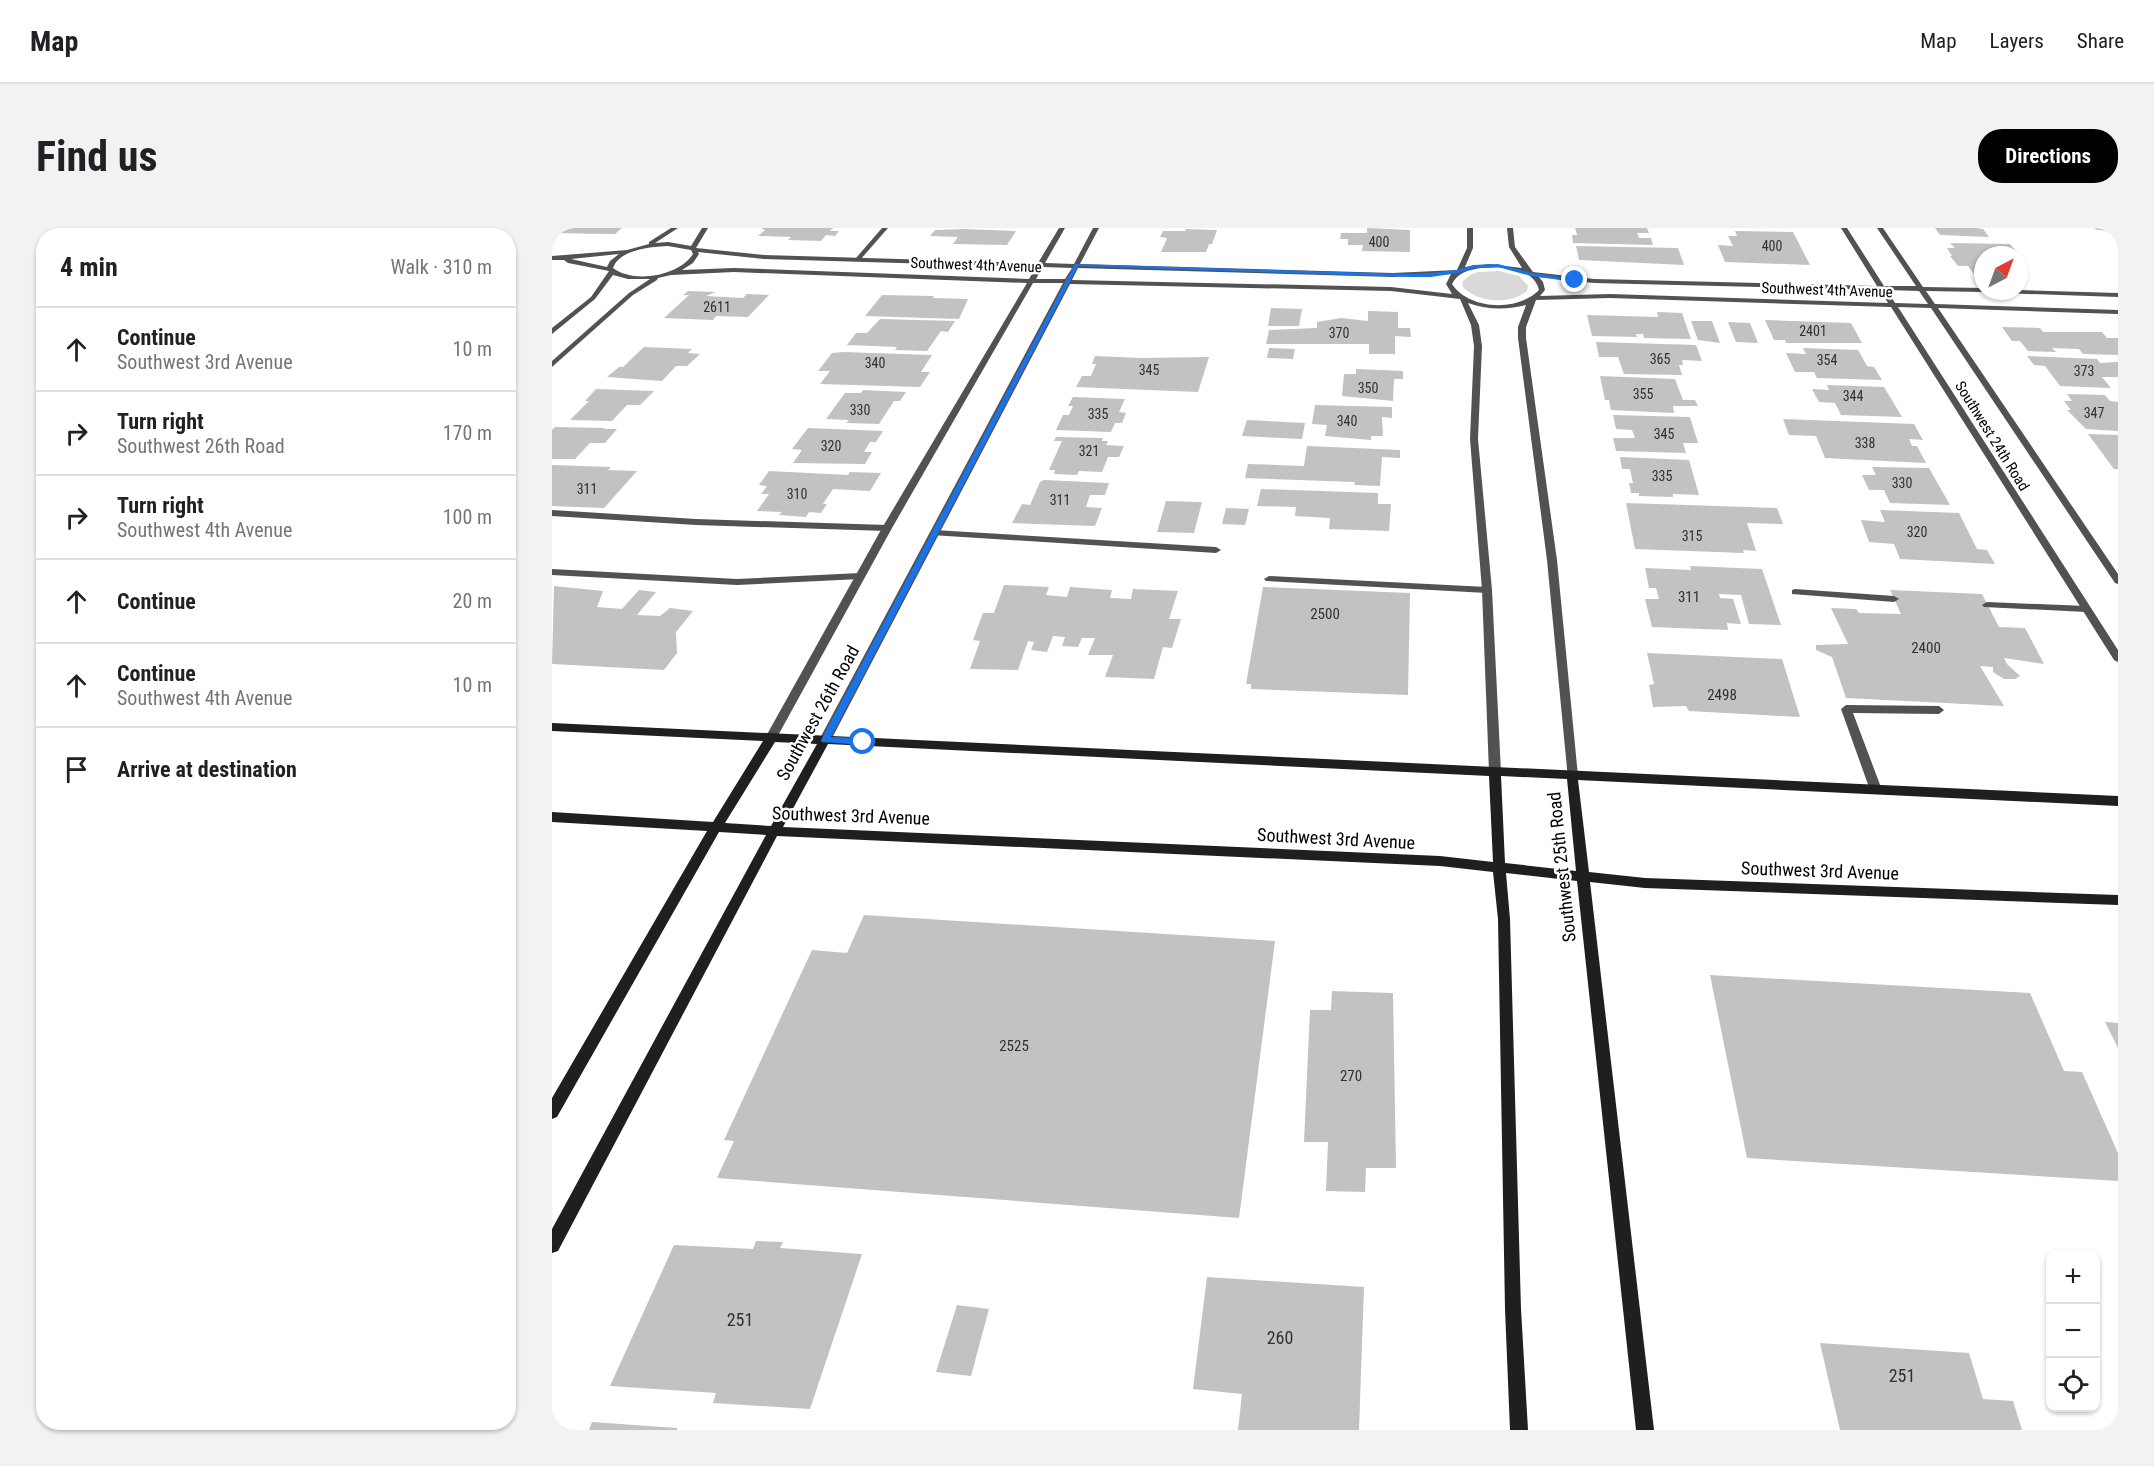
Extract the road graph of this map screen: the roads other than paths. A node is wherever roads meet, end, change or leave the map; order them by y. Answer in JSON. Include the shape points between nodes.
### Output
{"nodes":[{"id":1,"x":675,"y":228,"type":"edge"},
{"id":2,"x":705,"y":228,"type":"edge"},
{"id":3,"x":885,"y":228,"type":"edge"},
{"id":4,"x":1062,"y":228,"type":"edge"},
{"id":5,"x":1096,"y":228,"type":"edge"},
{"id":6,"x":1470,"y":228,"type":"edge"},
{"id":7,"x":1510,"y":228,"type":"edge"},
{"id":8,"x":1844,"y":228,"type":"edge"},
{"id":9,"x":1880,"y":228,"type":"edge"},
{"id":10,"x":645,"y":247,"type":"junction"},
{"id":11,"x":635,"y":249,"type":"junction"},
{"id":12,"x":694,"y":249,"type":"junction"},
{"id":13,"x":552,"y":258,"type":"edge"},
{"id":14,"x":566,"y":258,"type":"junction"},
{"id":15,"x":858,"y":259,"type":"junction"},
{"id":16,"x":1041,"y":264,"type":"junction"},
{"id":17,"x":1077,"y":265,"type":"junction"},
{"id":18,"x":611,"y":271,"type":"junction"},
{"id":19,"x":1459,"y":271,"type":"junction"},
{"id":20,"x":667,"y":274,"type":"junction"},
{"id":21,"x":1530,"y":274,"type":"junction"},
{"id":22,"x":1032,"y":280,"type":"junction"},
{"id":23,"x":1068,"y":281,"type":"junction"},
{"id":24,"x":1881,"y":288,"type":"junction"},
{"id":25,"x":1921,"y":288,"type":"junction"},
{"id":26,"x":1974,"y":290,"type":"edge"},
{"id":27,"x":2028,"y":292,"type":"edge"},
{"id":28,"x":2118,"y":295,"type":"edge"},
{"id":29,"x":1461,"y":298,"type":"junction"},
{"id":30,"x":1533,"y":300,"type":"junction"},
{"id":31,"x":1893,"y":306,"type":"junction"},
{"id":32,"x":1933,"y":307,"type":"junction"},
{"id":33,"x":2118,"y":312,"type":"edge"},
{"id":34,"x":552,"y":332,"type":"edge"},
{"id":35,"x":552,"y":364,"type":"edge"},
{"id":36,"x":552,"y":513,"type":"edge"},
{"id":37,"x":887,"y":528,"type":"junction"},
{"id":38,"x":934,"y":533,"type":"junction"},
{"id":39,"x":1216,"y":550,"type":"dead end"},
{"id":40,"x":552,"y":572,"type":"edge"},
{"id":41,"x":860,"y":576,"type":"junction"},
{"id":42,"x":1269,"y":579,"type":"dead end"},
{"id":43,"x":2118,"y":581,"type":"edge"},
{"id":44,"x":1487,"y":590,"type":"junction"},
{"id":45,"x":1795,"y":592,"type":"dead end"},
{"id":46,"x":1894,"y":599,"type":"dead end"},
{"id":47,"x":1988,"y":605,"type":"dead end"},
{"id":48,"x":2086,"y":609,"type":"junction"},
{"id":49,"x":2118,"y":658,"type":"edge"},
{"id":50,"x":1939,"y":710,"type":"dead end"},
{"id":51,"x":552,"y":727,"type":"edge"},
{"id":52,"x":771,"y":738,"type":"junction"},
{"id":53,"x":825,"y":740,"type":"junction"},
{"id":54,"x":1495,"y":772,"type":"junction"},
{"id":55,"x":1572,"y":776,"type":"junction"},
{"id":56,"x":1876,"y":790,"type":"junction"},
{"id":57,"x":2118,"y":801,"type":"edge"},
{"id":58,"x":552,"y":817,"type":"edge"},
{"id":59,"x":716,"y":827,"type":"junction"},
{"id":60,"x":774,"y":831,"type":"junction"},
{"id":61,"x":1499,"y":866,"type":"junction"},
{"id":62,"x":1583,"y":875,"type":"junction"},
{"id":63,"x":2118,"y":900,"type":"edge"},
{"id":64,"x":552,"y":1112,"type":"edge"},
{"id":65,"x":552,"y":1245,"type":"edge"},
{"id":66,"x":1519,"y":1430,"type":"edge"},
{"id":67,"x":1645,"y":1430,"type":"edge"}],
"edges":[{"from":1,"to":10,"type":"street"},
{"from":2,"to":12,"type":"street"},
{"from":3,"to":15,"type":"street"},
{"from":4,"to":16,"type":"street","name":"Southwest 26th Road"},
{"from":5,"to":17,"type":"street","name":"Southwest 26th Road"},
{"from":6,"to":19,"type":"street","via":[[1470,248]]},
{"from":7,"to":21,"type":"street","via":[[1512,247]]},
{"from":8,"to":24,"type":"street","name":"Southwest 24th Road"},
{"from":9,"to":25,"type":"street","name":"Southwest 24th Road"},
{"from":10,"to":11,"type":"street"},
{"from":10,"to":12,"type":"street","name":"Southwest 4th Avenue","via":[[668,244]]},
{"from":11,"to":14,"type":"street"},
{"from":11,"to":18,"type":"street","via":[[618,257],[610,265]]},
{"from":12,"to":15,"type":"street","name":"Southwest 4th Avenue","via":[[741,256]]},
{"from":12,"to":20,"type":"street","via":[[695,259],[690,264]]},
{"from":13,"to":14,"type":"street"},
{"from":14,"to":18,"type":"street"},
{"from":15,"to":16,"type":"street","name":"Southwest 4th Avenue"},
{"from":16,"to":17,"type":"street","name":"Southwest 4th Avenue"},
{"from":16,"to":22,"type":"street","name":"Southwest 26th Road"},
{"from":17,"to":19,"type":"street","name":"Southwest 4th Avenue","via":[[1393,276]]},
{"from":17,"to":23,"type":"street","name":"Southwest 26th Road"},
{"from":18,"to":20,"type":"street","name":"Southwest 4th Avenue","via":[[626,278]]},
{"from":18,"to":34,"type":"street","via":[[593,298]]},
{"from":19,"to":21,"type":"street","name":"Southwest 4th Avenue","via":[[1498,265]]},
{"from":19,"to":29,"type":"street","via":[[1449,284]]},
{"from":20,"to":22,"type":"street","name":"Southwest 4th Avenue","via":[[722,269]]},
{"from":20,"to":35,"type":"street","via":[[631,294]]},
{"from":21,"to":24,"type":"street","name":"Southwest 4th Avenue","via":[[1594,281]]},
{"from":21,"to":30,"type":"street","via":[[1542,286]]},
{"from":22,"to":23,"type":"street","name":"Southwest 4th Avenue"},
{"from":22,"to":37,"type":"street","name":"Southwest 26th Road"},
{"from":23,"to":29,"type":"street","name":"Southwest 4th Avenue","via":[[1402,290]]},
{"from":23,"to":38,"type":"street","name":"Southwest 26th Road"},
{"from":24,"to":25,"type":"street","name":"Southwest 4th Avenue"},
{"from":24,"to":31,"type":"street","name":"Southwest 24th Road"},
{"from":25,"to":26,"type":"street","name":"Southwest 4th Avenue"},
{"from":25,"to":32,"type":"street","name":"Southwest 24th Road"},
{"from":27,"to":28,"type":"street"},
{"from":29,"to":30,"type":"street","name":"Southwest 4th Avenue","via":[[1497,306]]},
{"from":29,"to":44,"type":"street","via":[[1475,325],[1478,346],[1474,439]]},
{"from":30,"to":31,"type":"street","name":"Southwest 4th Avenue","via":[[1610,296]]},
{"from":30,"to":55,"type":"street","name":"Southwest 25th Road","via":[[1522,327],[1522,338],[1552,560]]},
{"from":31,"to":32,"type":"street","name":"Southwest 4th Avenue"},
{"from":31,"to":48,"type":"street","name":"Southwest 24th Road"},
{"from":32,"to":33,"type":"street","name":"Southwest 4th Avenue"},
{"from":32,"to":43,"type":"street","name":"Southwest 24th Road"},
{"from":36,"to":37,"type":"street"},
{"from":37,"to":41,"type":"street","name":"Southwest 26th Road"},
{"from":38,"to":39,"type":"street"},
{"from":38,"to":53,"type":"street","name":"Southwest 26th Road"},
{"from":40,"to":41,"type":"street","via":[[737,582]]},
{"from":41,"to":52,"type":"street","name":"Southwest 26th Road"},
{"from":42,"to":44,"type":"street"},
{"from":44,"to":54,"type":"street"},
{"from":45,"to":46,"type":"street"},
{"from":47,"to":48,"type":"street"},
{"from":48,"to":49,"type":"street","name":"Southwest 24th Road"},
{"from":50,"to":56,"type":"street","via":[[1846,709]]},
{"from":51,"to":52,"type":"main road"},
{"from":52,"to":53,"type":"main road"},
{"from":52,"to":59,"type":"main road","name":"Southwest 26th Road"},
{"from":53,"to":54,"type":"main road"},
{"from":53,"to":60,"type":"main road","name":"Southwest 26th Road"},
{"from":54,"to":55,"type":"main road"},
{"from":54,"to":61,"type":"main road"},
{"from":55,"to":56,"type":"main road"},
{"from":55,"to":62,"type":"main road","name":"Southwest 25th Road"},
{"from":56,"to":57,"type":"main road"},
{"from":58,"to":59,"type":"main road","name":"Southwest 3rd Avenue"},
{"from":59,"to":60,"type":"main road","name":"Southwest 3rd Avenue"},
{"from":59,"to":64,"type":"main road","name":"Southwest 26th Road"},
{"from":60,"to":61,"type":"main road","name":"Southwest 3rd Avenue"},
{"from":60,"to":65,"type":"main road","name":"Southwest 26th Road"},
{"from":61,"to":62,"type":"main road","name":"Southwest 3rd Avenue"},
{"from":61,"to":66,"type":"main road","via":[[1504,919]]},
{"from":62,"to":63,"type":"main road","name":"Southwest 3rd Avenue","via":[[1646,883]]},
{"from":62,"to":67,"type":"main road","name":"Southwest 25th Road"}]}
